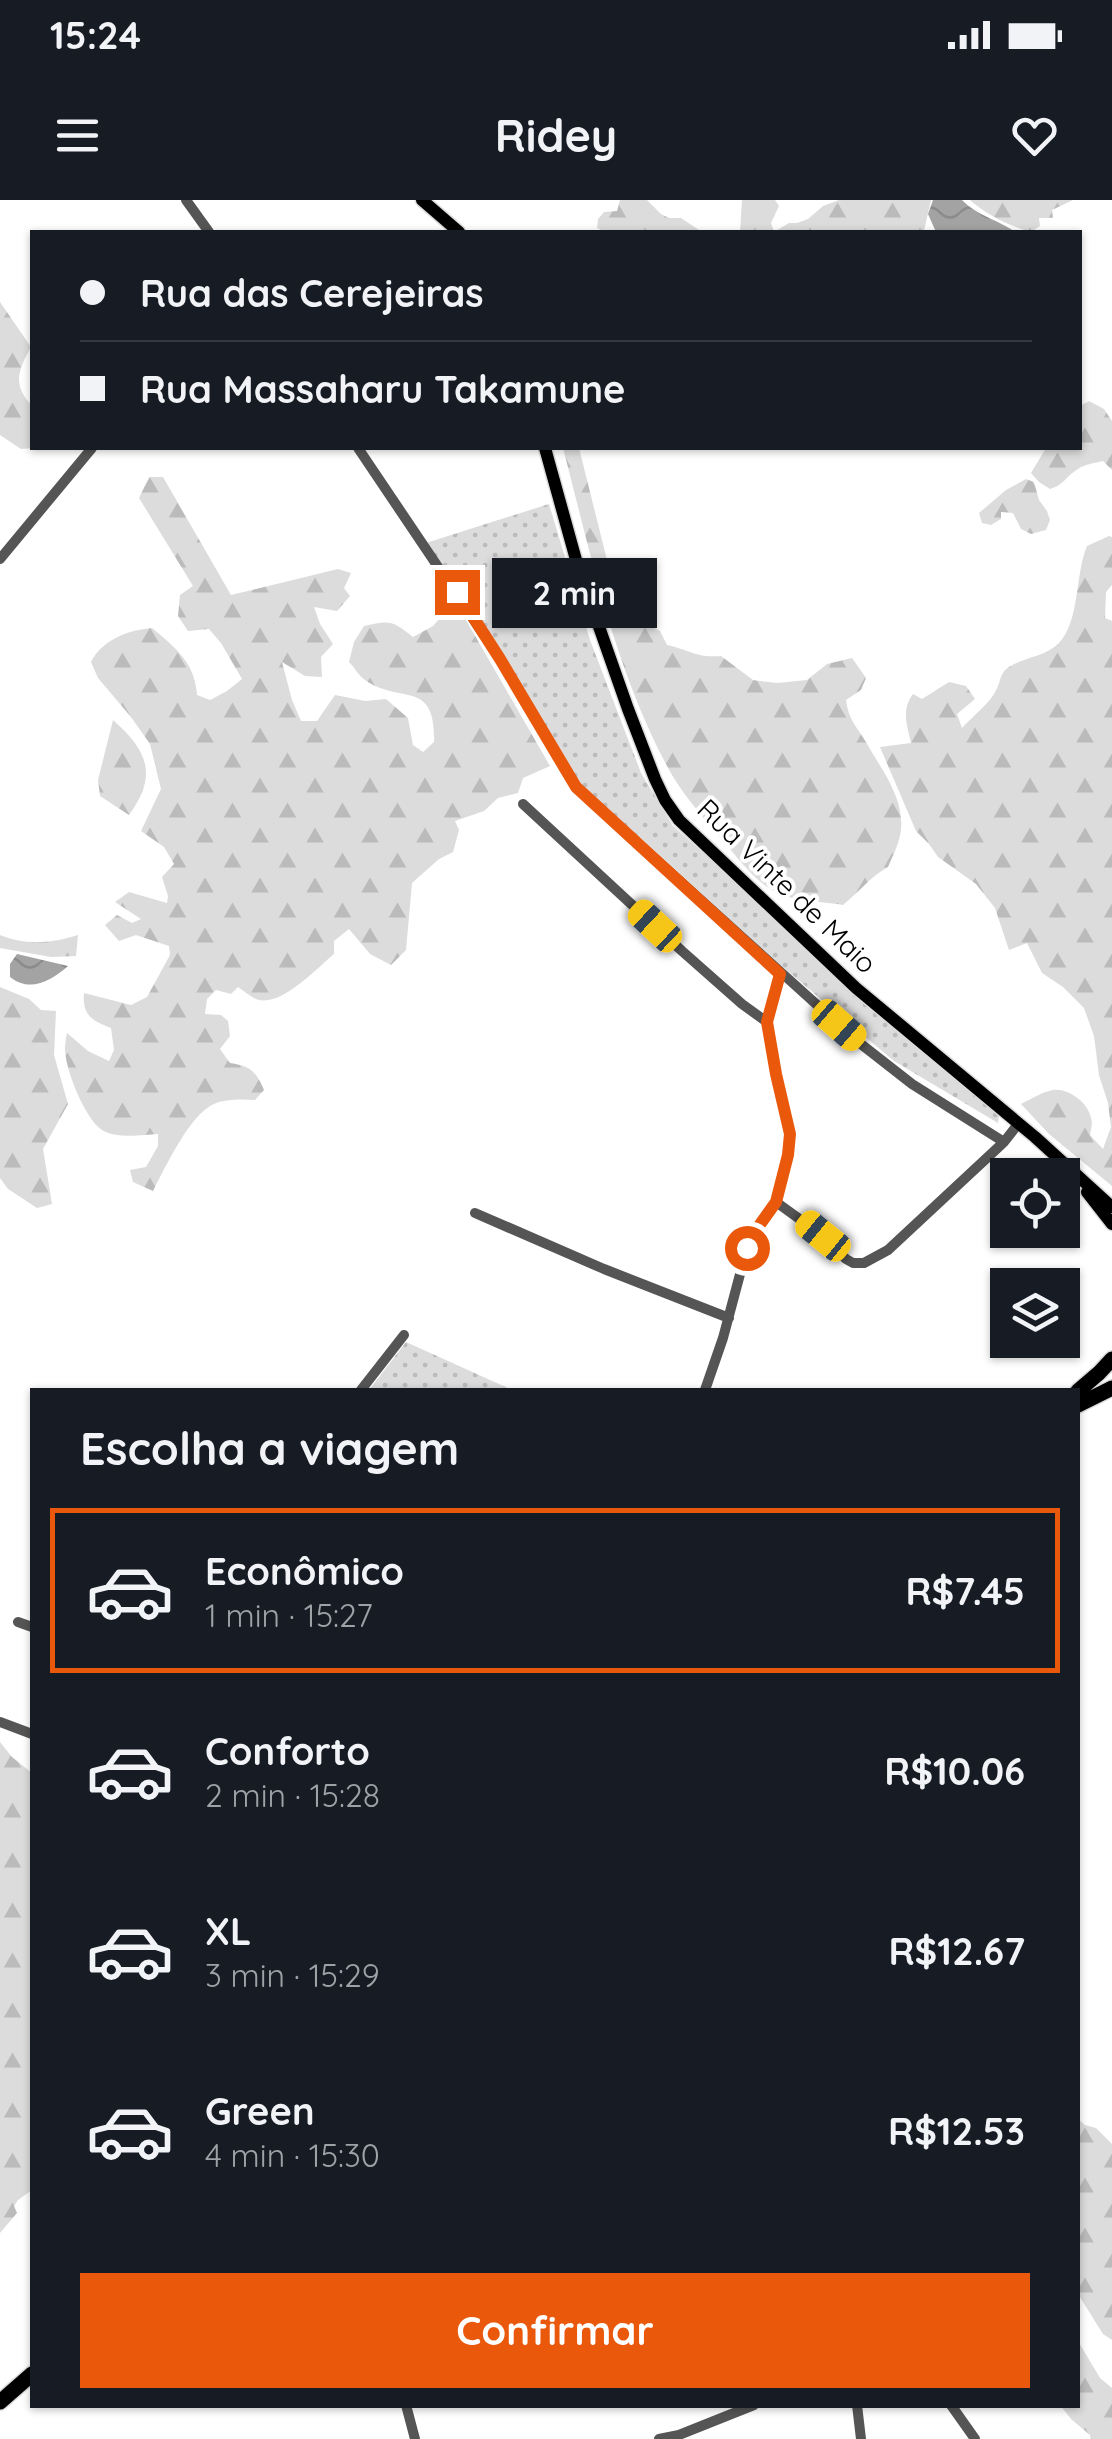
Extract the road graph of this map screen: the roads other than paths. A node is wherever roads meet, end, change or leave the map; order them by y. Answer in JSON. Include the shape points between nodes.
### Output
{"nodes":[{"id":1,"x":186,"y":200,"type":"edge"},
{"id":2,"x":422,"y":200,"type":"edge"},
{"id":3,"x":208,"y":230,"type":"edge"},
{"id":4,"x":456,"y":230,"type":"edge"},
{"id":5,"x":90,"y":450,"type":"edge"},
{"id":6,"x":359,"y":450,"type":"edge"},
{"id":7,"x":546,"y":450,"type":"edge"},
{"id":8,"x":0,"y":559,"type":"edge"},
{"id":9,"x":524,"y":804,"type":"dead end"},
{"id":10,"x":780,"y":974,"type":"junction"},
{"id":11,"x":767,"y":1022,"type":"junction"},
{"id":12,"x":1018,"y":1124,"type":"junction"},
{"id":13,"x":1004,"y":1142,"type":"junction"},
{"id":14,"x":1057,"y":1158,"type":"edge"},
{"id":15,"x":1080,"y":1178,"type":"edge"},
{"id":16,"x":1080,"y":1182,"type":"edge"},
{"id":17,"x":776,"y":1202,"type":"junction"},
{"id":18,"x":1112,"y":1207,"type":"edge"},
{"id":19,"x":475,"y":1213,"type":"dead end"},
{"id":20,"x":1112,"y":1224,"type":"edge"},
{"id":21,"x":729,"y":1318,"type":"junction"},
{"id":22,"x":404,"y":1335,"type":"dead end"},
{"id":23,"x":1112,"y":1359,"type":"edge"},
{"id":24,"x":363,"y":1388,"type":"edge"},
{"id":25,"x":706,"y":1388,"type":"edge"},
{"id":26,"x":1080,"y":1388,"type":"edge"},
{"id":27,"x":1112,"y":1388,"type":"edge"},
{"id":28,"x":1080,"y":1404,"type":"edge"},
{"id":29,"x":18,"y":1622,"type":"dead end"},
{"id":30,"x":30,"y":1626,"type":"edge"},
{"id":31,"x":0,"y":1722,"type":"edge"},
{"id":32,"x":30,"y":1733,"type":"edge"},
{"id":33,"x":30,"y":2376,"type":"edge"},
{"id":34,"x":0,"y":2402,"type":"edge"},
{"id":35,"x":407,"y":2408,"type":"edge"},
{"id":36,"x":746,"y":2408,"type":"edge"},
{"id":37,"x":858,"y":2408,"type":"edge"},
{"id":38,"x":953,"y":2408,"type":"edge"},
{"id":39,"x":415,"y":2439,"type":"edge"},
{"id":40,"x":659,"y":2439,"type":"edge"},
{"id":41,"x":861,"y":2439,"type":"edge"},
{"id":42,"x":975,"y":2439,"type":"edge"}],
"edges":[{"from":1,"to":3,"type":"street"},
{"from":2,"to":4,"type":"main road"},
{"from":5,"to":8,"type":"street"},
{"from":6,"to":10,"type":"street","via":[[489,642],[576,787]]},
{"from":7,"to":12,"type":"main road","name":"Rua Vinte de Maio","via":[[578,566],[664,800],[856,988]]},
{"from":9,"to":11,"type":"street"},
{"from":10,"to":11,"type":"street"},
{"from":10,"to":13,"type":"street","via":[[896,1073]]},
{"from":11,"to":17,"type":"street","via":[[790,1134]]},
{"from":12,"to":13,"type":"street"},
{"from":12,"to":14,"type":"main road","name":"Rua Vinte de Maio"},
{"from":13,"to":17,"type":"street","via":[[888,1250],[864,1262],[846,1260]]},
{"from":15,"to":18,"type":"main road","name":"Rua Vinte de Maio"},
{"from":16,"to":20,"type":"main road","name":"Rua Vinte de Maio"},
{"from":17,"to":21,"type":"street","via":[[747,1248]]},
{"from":19,"to":21,"type":"street"},
{"from":21,"to":25,"type":"street"},
{"from":22,"to":24,"type":"street"},
{"from":23,"to":26,"type":"highway"},
{"from":27,"to":28,"type":"highway"},
{"from":29,"to":30,"type":"street"},
{"from":31,"to":32,"type":"street"},
{"from":33,"to":34,"type":"highway"},
{"from":35,"to":39,"type":"street"},
{"from":36,"to":40,"type":"street"},
{"from":37,"to":41,"type":"street"},
{"from":38,"to":42,"type":"street"}]}
